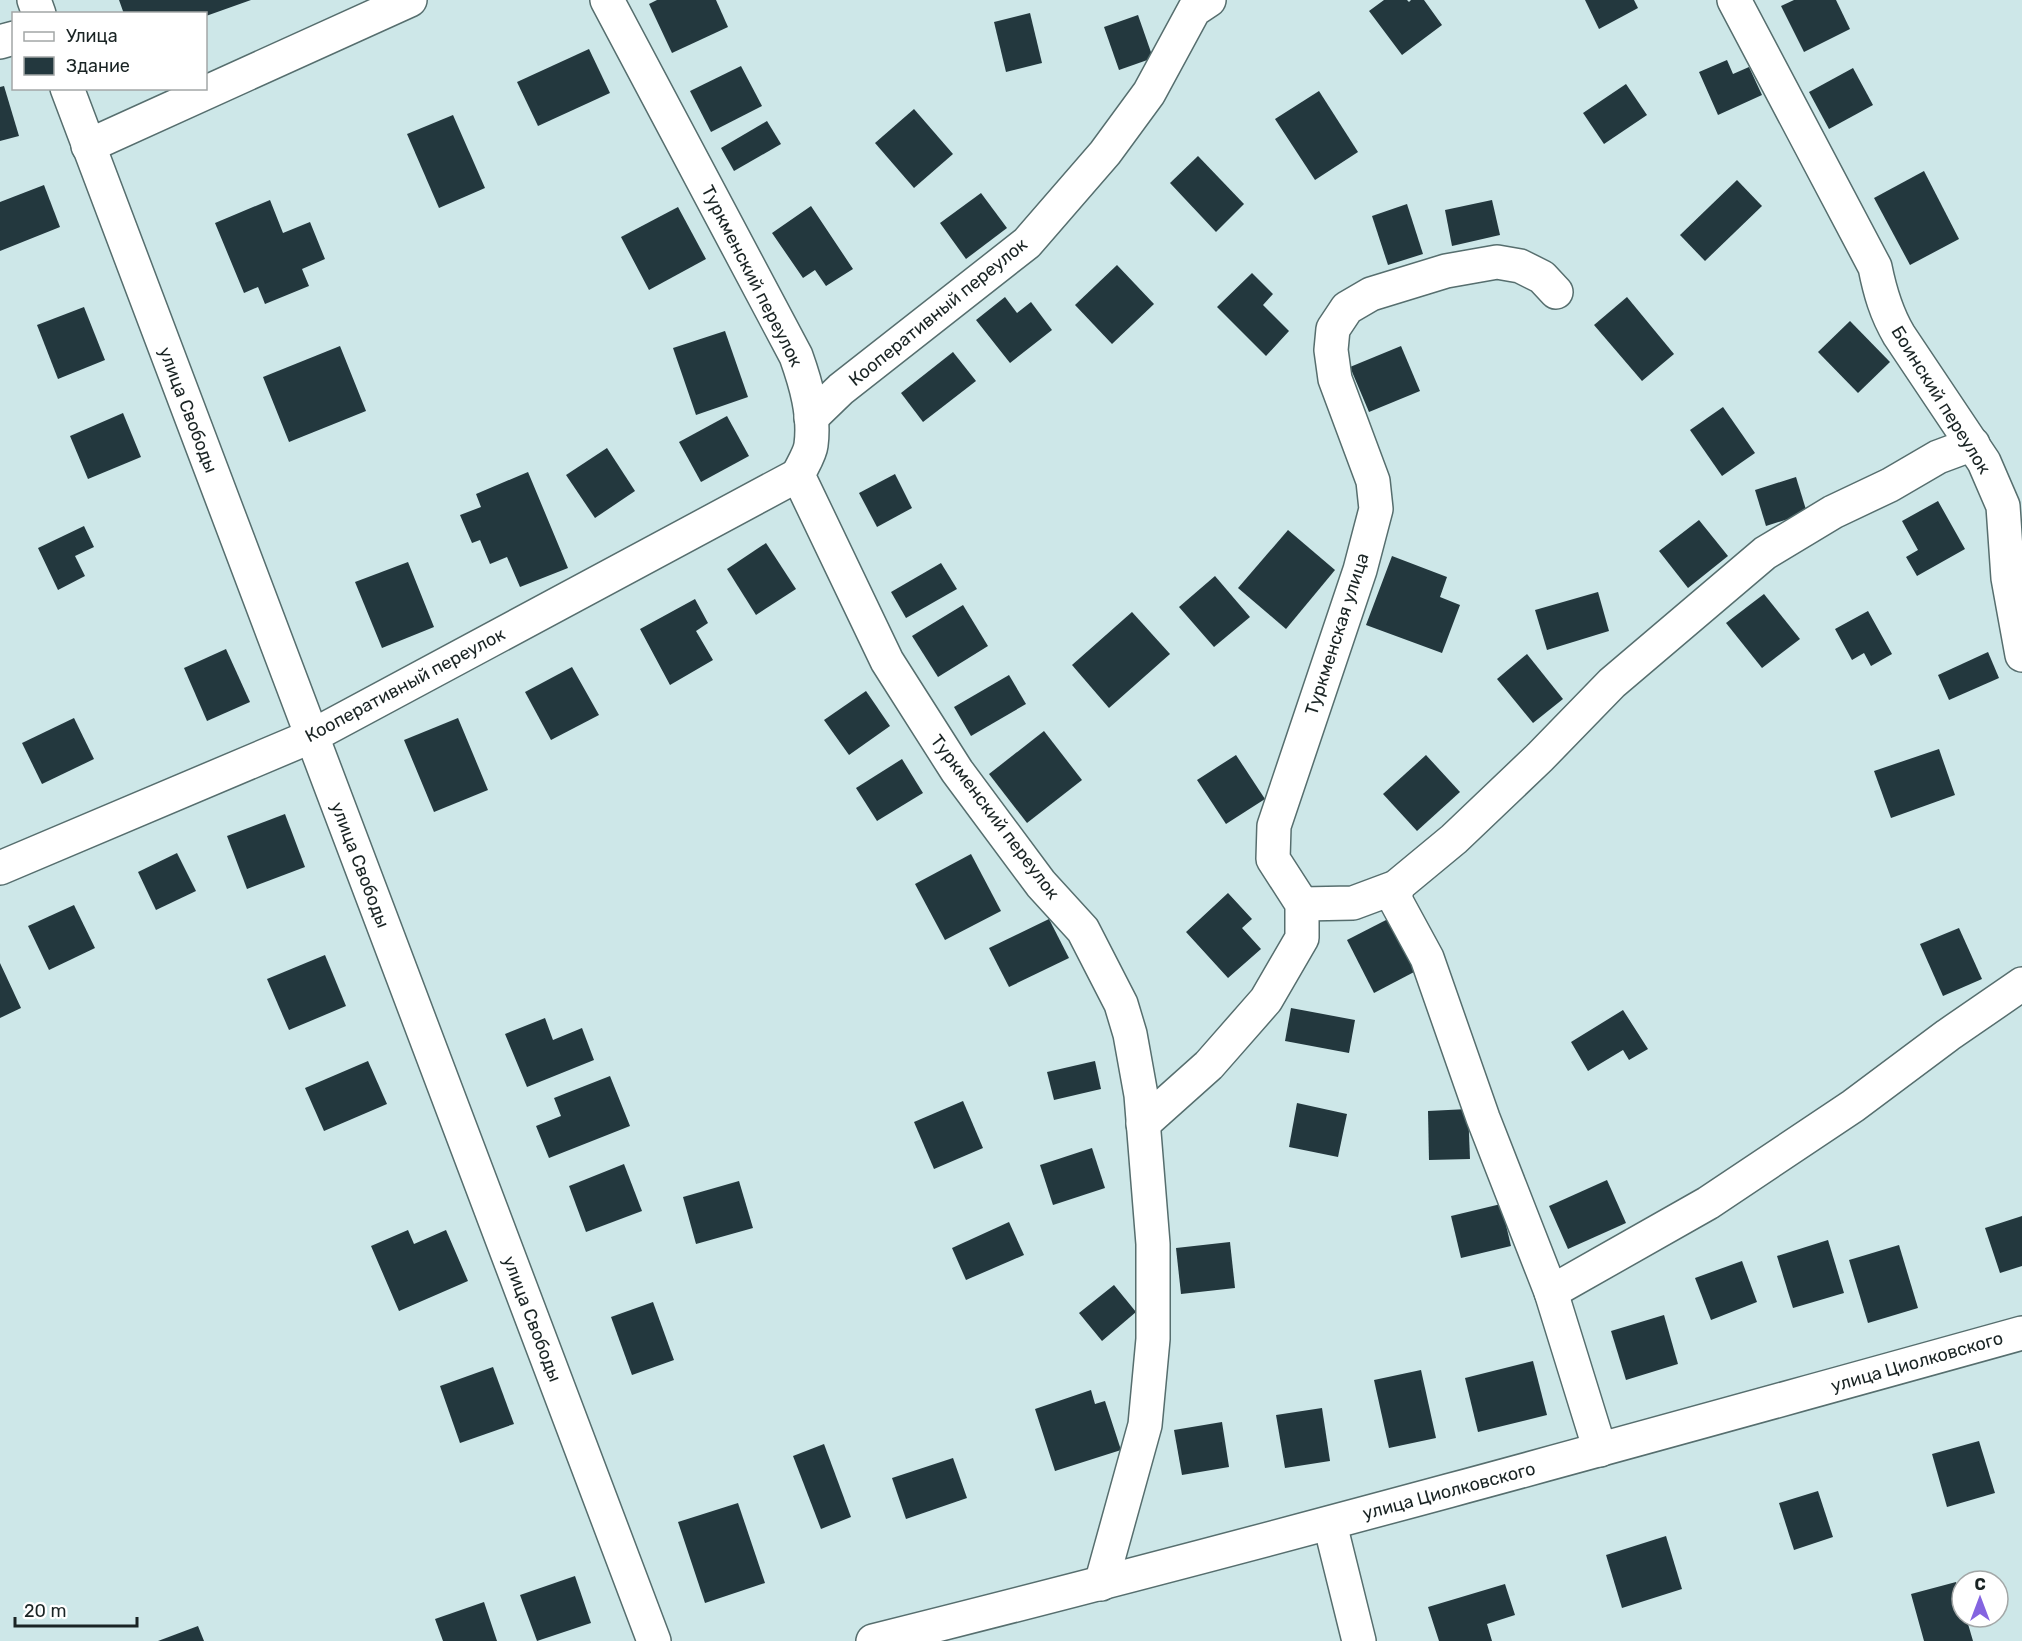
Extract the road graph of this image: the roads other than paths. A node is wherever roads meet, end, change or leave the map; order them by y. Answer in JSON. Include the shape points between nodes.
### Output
{"nodes":[{"id":1,"x":410,"y":0,"type":"edge"},
{"id":2,"x":607,"y":0,"type":"edge"},
{"id":3,"x":1209,"y":0,"type":"edge"},
{"id":4,"x":1734,"y":0,"type":"edge"},
{"id":5,"x":68,"y":90,"type":"edge"},
{"id":6,"x":88,"y":146,"type":"junction"},
{"id":7,"x":1556,"y":292,"type":"dead end"},
{"id":8,"x":811,"y":418,"type":"junction"},
{"id":9,"x":1973,"y":444,"type":"junction"},
{"id":10,"x":798,"y":475,"type":"junction"},
{"id":11,"x":2012,"y":505,"type":"edge"},
{"id":12,"x":2022,"y":654,"type":"edge"},
{"id":13,"x":312,"y":736,"type":"junction"},
{"id":14,"x":0,"y":868,"type":"edge"},
{"id":15,"x":1396,"y":887,"type":"junction"},
{"id":16,"x":1302,"y":904,"type":"junction"},
{"id":17,"x":2022,"y":984,"type":"edge"},
{"id":18,"x":1143,"y":1124,"type":"junction"},
{"id":19,"x":1551,"y":1292,"type":"junction"},
{"id":20,"x":2022,"y":1333,"type":"edge"},
{"id":21,"x":1600,"y":1450,"type":"junction"},
{"id":22,"x":1330,"y":1524,"type":"junction"},
{"id":23,"x":1101,"y":1584,"type":"junction"},
{"id":24,"x":654,"y":1641,"type":"edge"},
{"id":25,"x":873,"y":1641,"type":"edge"},
{"id":26,"x":1359,"y":1641,"type":"edge"}],
"edges":[{"from":1,"to":6,"type":"street"},
{"from":2,"to":8,"type":"street","name":"Туркменский переулок","via":[[796,356],[807,387]]},
{"from":3,"to":8,"type":"street","name":"Кооперативный переулок","via":[[1194,10],[1149,93],[1105,153],[1027,243],[841,389]]},
{"from":4,"to":9,"type":"street","name":"Боинский переулок","via":[[1875,267],[1887,315]]},
{"from":5,"to":6,"type":"street","name":"улица Свободы"},
{"from":6,"to":13,"type":"street","name":"улица Свободы"},
{"from":7,"to":16,"type":"street","name":"Туркменская улица","via":[[1542,277],[1520,266],[1497,262],[1446,271],[1371,294],[1347,308],[1333,329],[1335,379],[1374,482],[1376,509],[1360,570],[1274,826],[1274,859]]},
{"from":8,"to":10,"type":"street","name":"Туркменский переулок","via":[[812,446]]},
{"from":9,"to":11,"type":"street","name":"Боинский переулок"},
{"from":9,"to":15,"type":"street","via":[[1938,457],[1890,486],[1833,512],[1765,553],[1612,683],[1454,839]]},
{"from":10,"to":13,"type":"street","name":"Кооперативный переулок"},
{"from":10,"to":18,"type":"street","name":"Туркменский переулок","via":[[887,661],[957,771],[1041,884],[1083,930],[1121,1004],[1130,1034]]},
{"from":11,"to":12,"type":"street","name":"Боинский переулок","via":[[2008,578]]},
{"from":13,"to":14,"type":"street","name":"Кооперативный переулок"},
{"from":13,"to":24,"type":"street","name":"улица Свободы"},
{"from":15,"to":16,"type":"street","via":[[1353,903]]},
{"from":15,"to":19,"type":"street","via":[[1396,901],[1427,958],[1483,1118]]},
{"from":16,"to":18,"type":"street","via":[[1302,938],[1266,999],[1209,1065]]},
{"from":17,"to":19,"type":"street","via":[[1853,1106],[1708,1203]]},
{"from":18,"to":23,"type":"street","name":"Туркменский переулок","via":[[1153,1244],[1153,1339],[1145,1425]]},
{"from":19,"to":21,"type":"street"},
{"from":20,"to":21,"type":"street","name":"улица Циолковского"},
{"from":21,"to":22,"type":"street","name":"улица Циолковского"},
{"from":22,"to":23,"type":"street","name":"улица Циолковского"},
{"from":22,"to":26,"type":"street"},
{"from":23,"to":25,"type":"street","name":"улица Циолковского"}]}
